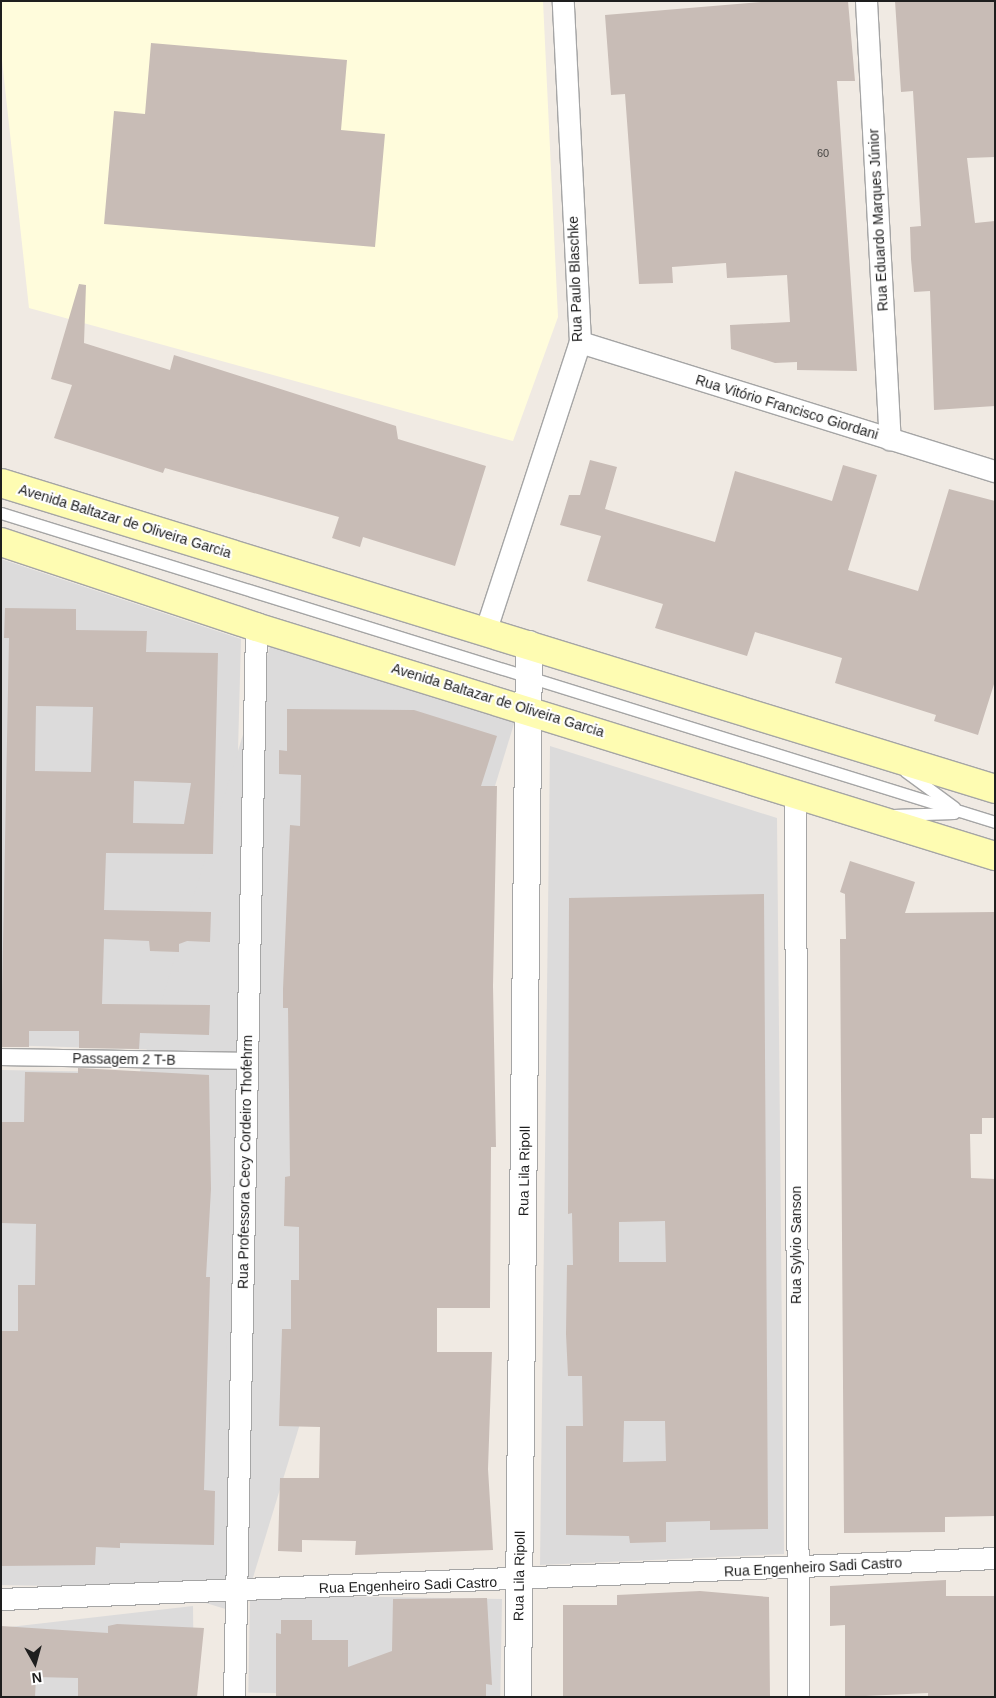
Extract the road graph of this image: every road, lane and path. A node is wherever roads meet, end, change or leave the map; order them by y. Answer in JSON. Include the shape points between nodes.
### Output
{"nodes":[{"id":1,"x":563,"y":1,"type":"edge"},
{"id":2,"x":866,"y":1,"type":"edge"},
{"id":3,"x":580,"y":342,"type":"junction"},
{"id":4,"x":890,"y":438,"type":"junction"},
{"id":5,"x":995,"y":471,"type":"edge"},
{"id":6,"x":1,"y":483,"type":"edge"},
{"id":7,"x":1,"y":513,"type":"edge"},
{"id":8,"x":1,"y":542,"type":"edge"},
{"id":9,"x":256,"y":627,"type":"junction"},
{"id":10,"x":485,"y":632,"type":"junction"},
{"id":11,"x":528,"y":644,"type":"junction"},
{"id":12,"x":529,"y":677,"type":"junction"},
{"id":13,"x":530,"y":709,"type":"junction"},
{"id":14,"x":881,"y":754,"type":"junction"},
{"id":15,"x":995,"y":789,"type":"edge"},
{"id":16,"x":795,"y":794,"type":"junction"},
{"id":17,"x":962,"y":812,"type":"junction"},
{"id":18,"x":861,"y":816,"type":"junction"},
{"id":19,"x":995,"y":822,"type":"edge"},
{"id":20,"x":995,"y":856,"type":"edge"},
{"id":21,"x":1,"y":1057,"type":"edge"},
{"id":22,"x":247,"y":1061,"type":"junction"},
{"id":23,"x":995,"y":1558,"type":"edge"},
{"id":24,"x":797,"y":1569,"type":"junction"},
{"id":25,"x":519,"y":1580,"type":"junction"},
{"id":26,"x":235,"y":1592,"type":"junction"},
{"id":27,"x":1,"y":1599,"type":"edge"},
{"id":28,"x":234,"y":1697,"type":"edge"},
{"id":29,"x":518,"y":1697,"type":"edge"},
{"id":30,"x":798,"y":1697,"type":"edge"}],
"edges":[{"from":1,"to":3,"type":"street","name":"Rua Paulo Blaschke"},
{"from":2,"to":4,"type":"street","name":"Rua Eduardo Marques Júnior"},
{"from":3,"to":4,"type":"street","name":"Rua Vitório Francisco Giordani"},
{"from":3,"to":10,"type":"street","name":"Rua Paulo Blaschke"},
{"from":4,"to":5,"type":"street","name":"Rua Vitório Francisco Giordani"},
{"from":6,"to":10,"type":"main road","name":"Avenida Baltazar de Oliveira Garcia"},
{"from":7,"to":12,"type":"lane"},
{"from":8,"to":9,"type":"main road","name":"Avenida Baltazar de Oliveira Garcia"},
{"from":9,"to":13,"type":"main road","name":"Avenida Baltazar de Oliveira Garcia"},
{"from":9,"to":22,"type":"street","name":"Rua Professora Cecy Cordeiro Thofehrm"},
{"from":10,"to":11,"type":"main road","name":"Avenida Baltazar de Oliveira Garcia"},
{"from":11,"to":12,"type":"street","name":"Rua Lila Ripoll"},
{"from":11,"to":14,"type":"main road","name":"Avenida Baltazar de Oliveira Garcia"},
{"from":12,"to":13,"type":"street","name":"Rua Lila Ripoll"},
{"from":12,"to":17,"type":"lane"},
{"from":13,"to":16,"type":"main road","name":"Avenida Baltazar de Oliveira Garcia"},
{"from":13,"to":25,"type":"street","name":"Rua Lila Ripoll"},
{"from":14,"to":15,"type":"main road","name":"Avenida Baltazar de Oliveira Garcia"},
{"from":14,"to":17,"type":"lane"},
{"from":16,"to":18,"type":"main road","name":"Avenida Baltazar de Oliveira Garcia"},
{"from":16,"to":24,"type":"street","name":"Rua Sylvio Sanson"},
{"from":17,"to":18,"type":"lane"},
{"from":17,"to":19,"type":"lane"},
{"from":18,"to":20,"type":"main road","name":"Avenida Baltazar de Oliveira Garcia"},
{"from":21,"to":22,"type":"street","name":"Passagem 2 T-B"},
{"from":22,"to":26,"type":"street","name":"Rua Professora Cecy Cordeiro Thofehrm"},
{"from":23,"to":24,"type":"street","name":"Rua Engenheiro Sadi Castro"},
{"from":24,"to":25,"type":"street","name":"Rua Engenheiro Sadi Castro"},
{"from":24,"to":30,"type":"street","name":"Rua Sylvio Sanson"},
{"from":25,"to":26,"type":"street","name":"Rua Engenheiro Sadi Castro"},
{"from":25,"to":29,"type":"street","name":"Rua Lila Ripoll"},
{"from":26,"to":27,"type":"street","name":"Rua Engenheiro Sadi Castro"},
{"from":26,"to":28,"type":"street","name":"Rua Professora Cecy Cordeiro Thofehrm"}]}
